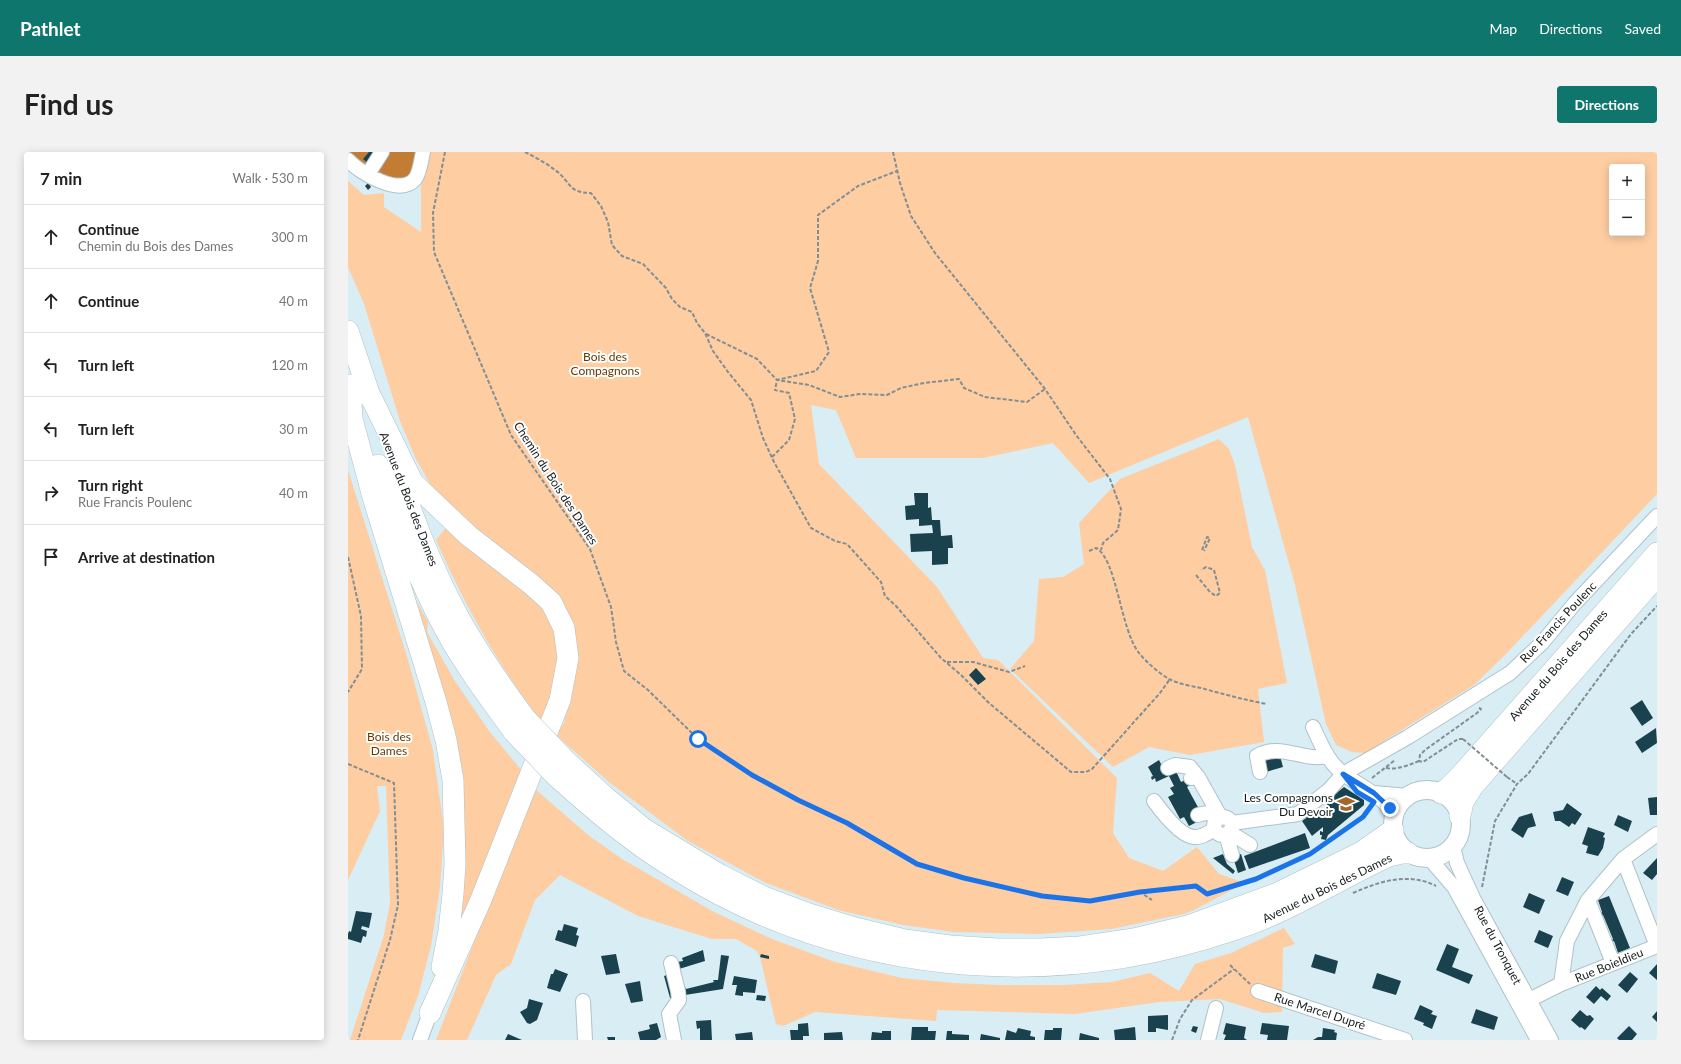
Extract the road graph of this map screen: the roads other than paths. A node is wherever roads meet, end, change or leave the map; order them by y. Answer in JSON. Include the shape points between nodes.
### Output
{"nodes":[{"id":1,"x":382,"y":152,"type":"edge"},
{"id":2,"x":423,"y":152,"type":"edge"},
{"id":3,"x":348,"y":160,"type":"edge"},
{"id":4,"x":368,"y":174,"type":"junction"},
{"id":5,"x":348,"y":331,"type":"edge"},
{"id":6,"x":355,"y":383,"type":"edge"},
{"id":7,"x":1657,"y":516,"type":"edge"},
{"id":8,"x":1657,"y":553,"type":"edge"},
{"id":9,"x":1657,"y":576,"type":"edge"},
{"id":10,"x":1313,"y":727,"type":"dead end"},
{"id":11,"x":1327,"y":756,"type":"junction"},
{"id":12,"x":561,"y":768,"type":"junction"},
{"id":13,"x":1168,"y":768,"type":"dead end"},
{"id":14,"x":1260,"y":772,"type":"dead end"},
{"id":15,"x":1343,"y":774,"type":"junction"},
{"id":16,"x":1441,"y":793,"type":"junction"},
{"id":17,"x":1408,"y":796,"type":"junction"},
{"id":18,"x":1374,"y":798,"type":"junction"},
{"id":19,"x":1154,"y":801,"type":"dead end"},
{"id":20,"x":1198,"y":815,"type":"dead end"},
{"id":21,"x":1460,"y":816,"type":"junction"},
{"id":22,"x":1393,"y":823,"type":"junction"},
{"id":23,"x":1225,"y":827,"type":"junction"},
{"id":24,"x":1657,"y":834,"type":"edge"},
{"id":25,"x":1250,"y":845,"type":"dead end"},
{"id":26,"x":1453,"y":846,"type":"junction"},
{"id":27,"x":1408,"y":853,"type":"junction"},
{"id":28,"x":1232,"y":855,"type":"dead end"},
{"id":29,"x":1429,"y":858,"type":"junction"},
{"id":30,"x":1623,"y":859,"type":"junction"},
{"id":31,"x":1588,"y":900,"type":"junction"},
{"id":32,"x":1657,"y":946,"type":"edge"},
{"id":33,"x":671,"y":963,"type":"dead end"},
{"id":34,"x":1613,"y":963,"type":"junction"},
{"id":35,"x":1561,"y":984,"type":"junction"},
{"id":36,"x":1258,"y":991,"type":"road end"},
{"id":37,"x":583,"y":1001,"type":"dead end"},
{"id":38,"x":1524,"y":1003,"type":"junction"},
{"id":39,"x":1216,"y":1008,"type":"dead end"},
{"id":40,"x":430,"y":1013,"type":"junction"},
{"id":41,"x":420,"y":1040,"type":"edge"},
{"id":42,"x":585,"y":1040,"type":"edge"},
{"id":43,"x":674,"y":1040,"type":"edge"},
{"id":44,"x":1208,"y":1040,"type":"edge"},
{"id":45,"x":1405,"y":1040,"type":"edge"},
{"id":46,"x":1538,"y":1040,"type":"edge"},
{"id":47,"x":1551,"y":1040,"type":"edge"}],
"edges":[{"from":1,"to":4,"type":"street"},
{"from":2,"to":4,"type":"street","via":[[416,178],[409,184],[395,186]]},
{"from":3,"to":4,"type":"street"},
{"from":5,"to":6,"type":"highway","name":"Avenue du Bois des Dames"},
{"from":6,"to":12,"type":"highway","name":"Avenue du Bois des Dames","bridge":true,"via":[[422,540],[457,614],[519,724]]},
{"from":6,"to":40,"type":"highway","via":[[352,419],[373,497],[436,702],[453,780],[453,894],[443,960]]},
{"from":6,"to":40,"type":"highway","via":[[413,482],[469,536],[551,602],[564,628],[568,658],[560,700],[480,902]]},
{"from":7,"to":15,"type":"street","name":"Rue Francis Poulenc","via":[[1575,603],[1542,643],[1510,673]]},
{"from":8,"to":16,"type":"highway","name":"Avenue du Bois des Dames","via":[[1461,775]]},
{"from":9,"to":21,"type":"highway","name":"Avenue du Bois des Dames","via":[[1473,786],[1463,802]]},
{"from":10,"to":11,"type":"street"},
{"from":11,"to":14,"type":"street","via":[[1317,758],[1277,750],[1261,753],[1257,756]]},
{"from":11,"to":15,"type":"street"},
{"from":12,"to":22,"type":"highway","name":"Avenue du Bois des Dames","via":[[603,795],[644,829],[720,875],[764,897],[809,914],[905,940],[997,950],[1080,947],[1188,926],[1278,893],[1360,853]]},
{"from":12,"to":27,"type":"highway","name":"Avenue du Bois des Dames","via":[[597,812],[641,846],[674,869],[740,905],[800,930],[846,945],[916,960],[996,967],[1038,966],[1077,964],[1154,953],[1193,943],[1269,917],[1389,856]]},
{"from":13,"to":23,"type":"street","via":[[1176,765],[1190,766]]},
{"from":15,"to":18,"type":"street","via":[[1362,786]]},
{"from":15,"to":23,"type":"street","name":"Rue Francis Poulenc","via":[[1329,790],[1298,814]]},
{"from":16,"to":17,"type":"main road","via":[[1430,790],[1418,791]]},
{"from":16,"to":21,"type":"main road","via":[[1450,799]]},
{"from":17,"to":18,"type":"street"},
{"from":17,"to":22,"type":"main road","via":[[1399,805]]},
{"from":18,"to":22,"type":"street","via":[[1387,805]]},
{"from":19,"to":23,"type":"street","via":[[1168,821],[1187,835],[1202,836]]},
{"from":20,"to":23,"type":"street","via":[[1215,814]]},
{"from":21,"to":26,"type":"main road","via":[[1460,833]]},
{"from":22,"to":27,"type":"main road","via":[[1396,839]]},
{"from":23,"to":25,"type":"street"},
{"from":23,"to":28,"type":"street"},
{"from":24,"to":30,"type":"street"},
{"from":26,"to":29,"type":"main road","via":[[1442,855]]},
{"from":26,"to":38,"type":"street","name":"Rue du Tronquet","via":[[1473,898]]},
{"from":27,"to":29,"type":"main road"},
{"from":29,"to":38,"type":"street","name":"Rue du Tronquet","via":[[1454,887]]},
{"from":30,"to":31,"type":"street"},
{"from":30,"to":32,"type":"street"},
{"from":31,"to":34,"type":"street"},
{"from":31,"to":35,"type":"street","via":[[1567,941]]},
{"from":32,"to":34,"type":"street","name":"Rue Boieldieu"},
{"from":33,"to":43,"type":"street","via":[[679,1000],[669,1014]]},
{"from":34,"to":35,"type":"street","name":"Rue Boieldieu"},
{"from":35,"to":38,"type":"street","name":"Rue Boieldieu"},
{"from":36,"to":45,"type":"street","name":"Rue Marcel Dupré"},
{"from":37,"to":42,"type":"street"},
{"from":38,"to":46,"type":"street","name":"Rue du Tronquet"},
{"from":38,"to":47,"type":"street","name":"Rue du Tronquet"},
{"from":39,"to":44,"type":"street"},
{"from":40,"to":41,"type":"street"}]}
